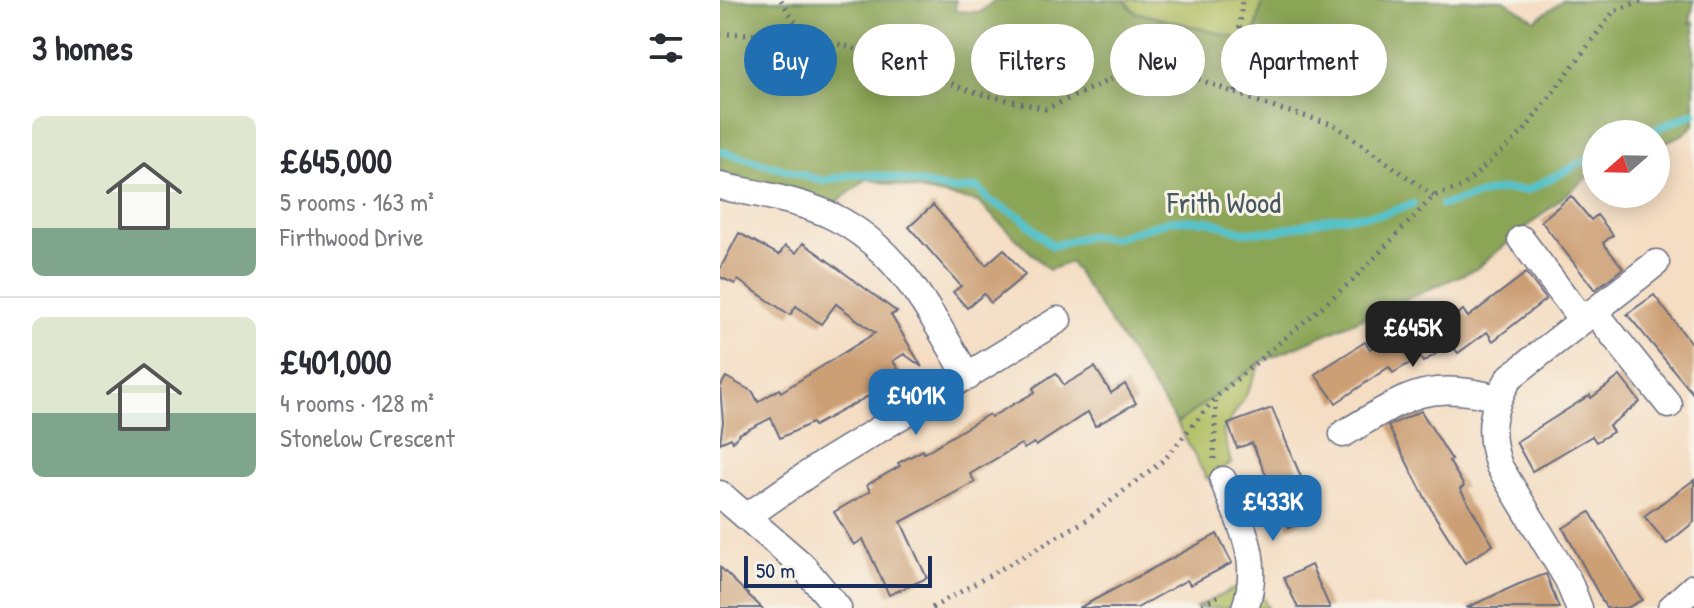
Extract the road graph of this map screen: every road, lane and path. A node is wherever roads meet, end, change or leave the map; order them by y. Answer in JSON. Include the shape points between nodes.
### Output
{"nodes":[{"id":1,"x":781,"y":0,"type":"edge"},
{"id":2,"x":1644,"y":0,"type":"edge"},
{"id":3,"x":1241,"y":1,"type":"edge"},
{"id":4,"x":796,"y":24,"type":"edge"},
{"id":5,"x":1239,"y":24,"type":"edge"},
{"id":6,"x":720,"y":34,"type":"edge"},
{"id":7,"x":744,"y":34,"type":"edge"},
{"id":8,"x":837,"y":44,"type":"edge"},
{"id":9,"x":1221,"y":87,"type":"edge"},
{"id":10,"x":1245,"y":96,"type":"edge"},
{"id":11,"x":720,"y":186,"type":"edge"},
{"id":12,"x":1434,"y":196,"type":"junction"},
{"id":13,"x":1521,"y":239,"type":"dead end"},
{"id":14,"x":1656,"y":263,"type":"dead end"},
{"id":15,"x":1588,"y":316,"type":"junction"},
{"id":16,"x":1057,"y":318,"type":"dead end"},
{"id":17,"x":968,"y":377,"type":"junction"},
{"id":18,"x":1216,"y":397,"type":"junction"},
{"id":19,"x":1497,"y":398,"type":"junction"},
{"id":20,"x":1669,"y":405,"type":"dead end"},
{"id":21,"x":1343,"y":434,"type":"dead end"},
{"id":22,"x":1223,"y":480,"type":"joint"},
{"id":23,"x":720,"y":494,"type":"edge"},
{"id":24,"x":749,"y":515,"type":"junction"},
{"id":25,"x":1694,"y":587,"type":"edge"},
{"id":26,"x":838,"y":608,"type":"edge"},
{"id":27,"x":932,"y":608,"type":"edge"},
{"id":28,"x":1245,"y":608,"type":"edge"},
{"id":29,"x":1579,"y":608,"type":"edge"},
{"id":30,"x":1671,"y":608,"type":"edge"}],
"edges":[{"from":1,"to":4,"type":"path"},
{"from":2,"to":12,"type":"path","via":[[1614,11],[1524,131],[1462,187]]},
{"from":3,"to":5,"type":"path"},
{"from":6,"to":7,"type":"path"},
{"from":8,"to":9,"type":"path","via":[[973,92],[1046,109],[1151,61]]},
{"from":10,"to":12,"type":"path","via":[[1333,124]]},
{"from":11,"to":17,"type":"street","via":[[799,204],[863,235],[910,282]]},
{"from":12,"to":18,"type":"path","via":[[1353,280]]},
{"from":13,"to":15,"type":"street"},
{"from":14,"to":15,"type":"street"},
{"from":15,"to":19,"type":"street","via":[[1510,377]]},
{"from":15,"to":20,"type":"street"},
{"from":16,"to":17,"type":"street"},
{"from":17,"to":24,"type":"street","via":[[824,463]]},
{"from":18,"to":22,"type":"path","via":[[1214,469]]},
{"from":18,"to":27,"type":"path","via":[[1165,459],[1085,521]]},
{"from":19,"to":21,"type":"street","via":[[1465,389],[1427,391]]},
{"from":19,"to":29,"type":"street","via":[[1491,423],[1499,466],[1568,580]]},
{"from":22,"to":28,"type":"street","via":[[1252,559],[1254,579]]},
{"from":23,"to":24,"type":"street"},
{"from":24,"to":26,"type":"street"},
{"from":25,"to":30,"type":"street"}]}
